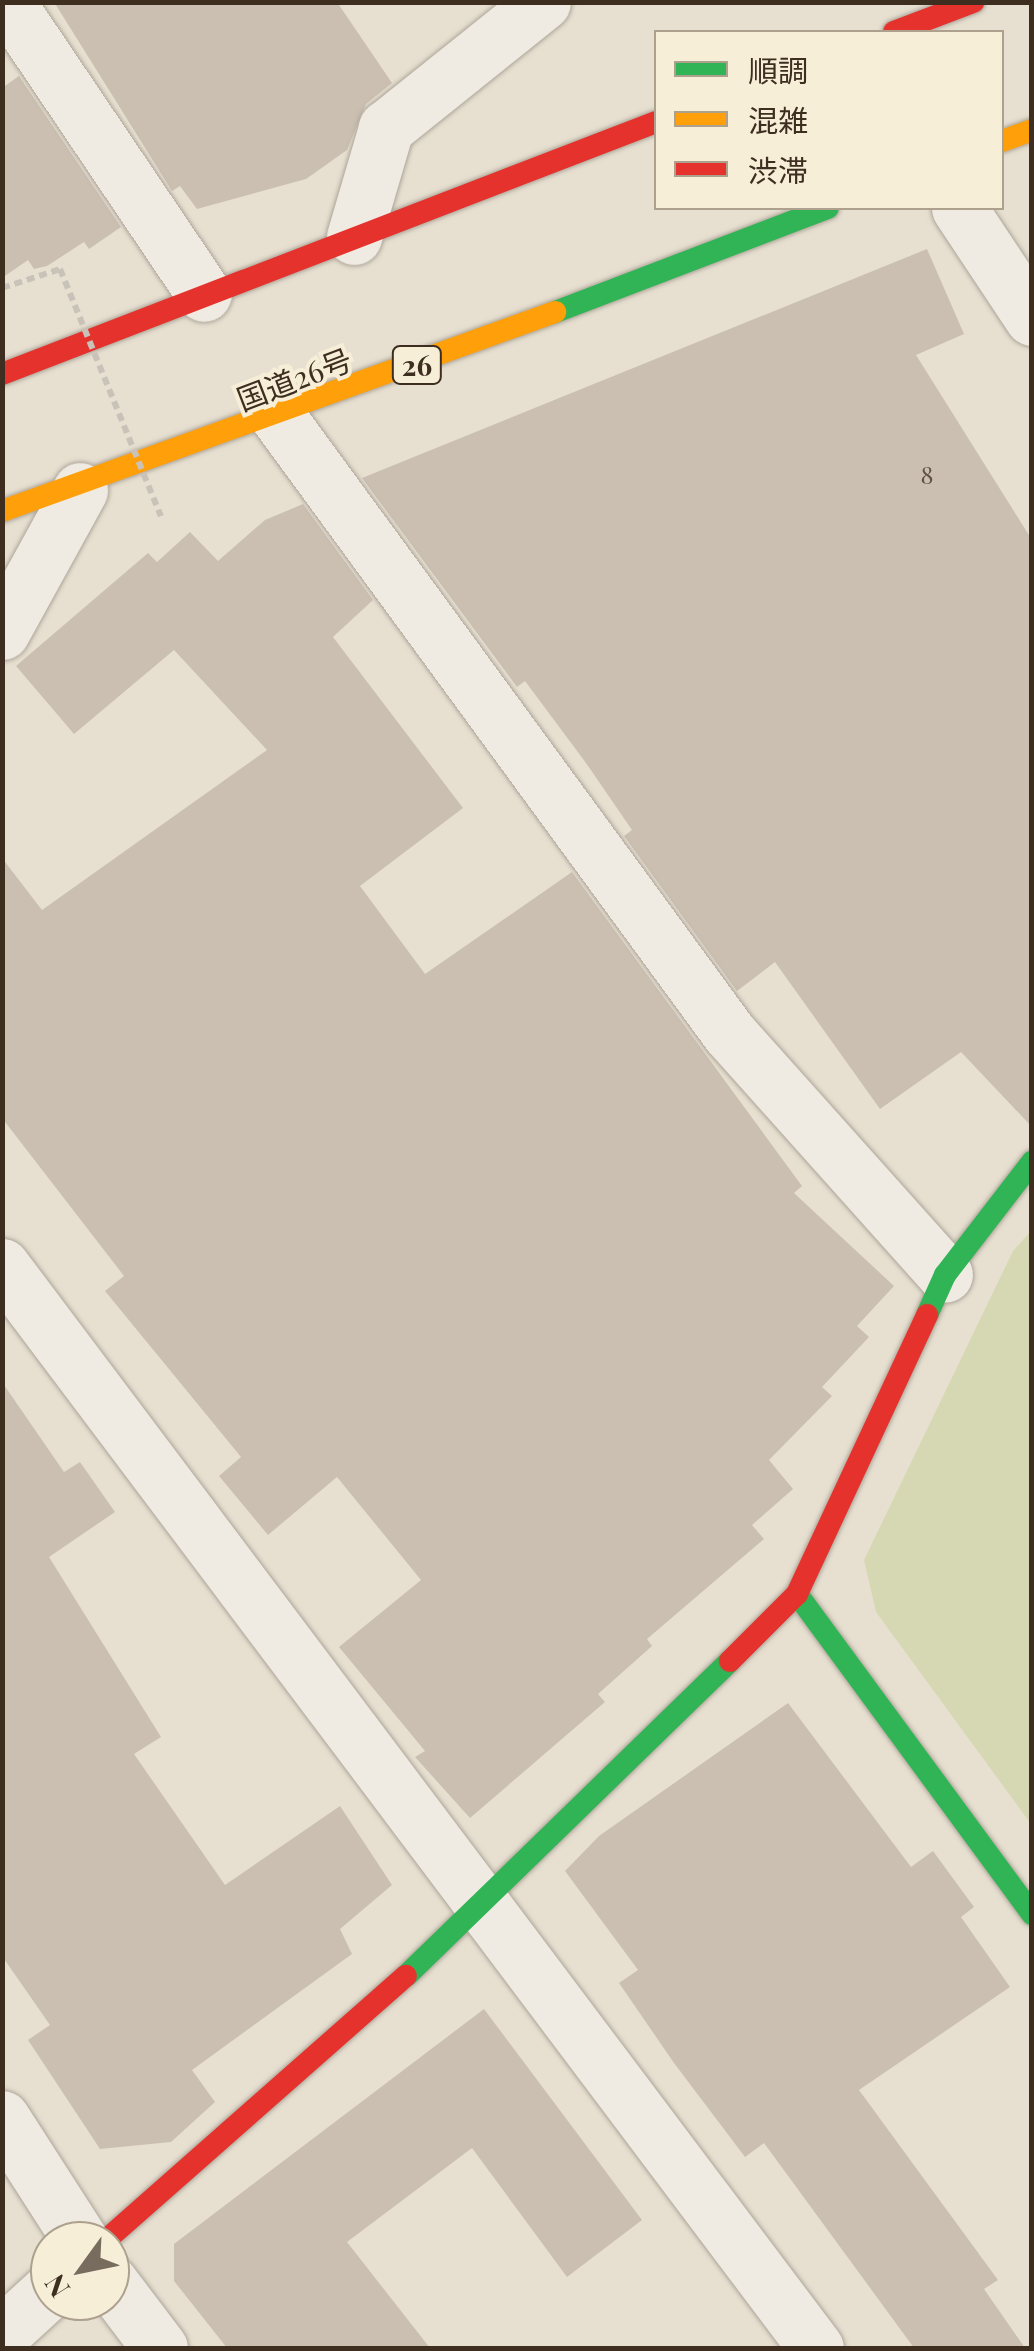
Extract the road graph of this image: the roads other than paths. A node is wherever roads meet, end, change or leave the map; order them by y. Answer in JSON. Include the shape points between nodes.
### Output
{"nodes":[{"id":1,"x":7,"y":2,"type":"edge"},
{"id":2,"x":542,"y":2,"type":"edge"},
{"id":3,"x":973,"y":2,"type":"edge"},
{"id":4,"x":899,"y":30,"type":"edge"},
{"id":5,"x":654,"y":123,"type":"edge"},
{"id":6,"x":1032,"y":130,"type":"edge"},
{"id":7,"x":1004,"y":140,"type":"edge"},
{"id":8,"x":823,"y":210,"type":"edge"},
{"id":9,"x":960,"y":210,"type":"edge"},
{"id":10,"x":354,"y":237,"type":"junction"},
{"id":11,"x":204,"y":294,"type":"junction"},
{"id":12,"x":1032,"y":318,"type":"edge"},
{"id":13,"x":2,"y":374,"type":"edge"},
{"id":14,"x":278,"y":417,"type":"junction"},
{"id":15,"x":80,"y":490,"type":"junction"},
{"id":16,"x":2,"y":511,"type":"edge"},
{"id":17,"x":2,"y":632,"type":"edge"},
{"id":18,"x":1032,"y":1162,"type":"edge"},
{"id":19,"x":2,"y":1266,"type":"edge"},
{"id":20,"x":945,"y":1276,"type":"junction"},
{"id":21,"x":797,"y":1594,"type":"junction"},
{"id":22,"x":482,"y":1909,"type":"junction"},
{"id":23,"x":1032,"y":1914,"type":"edge"},
{"id":24,"x":2,"y":2118,"type":"edge"},
{"id":25,"x":68,"y":2221,"type":"edge"},
{"id":26,"x":128,"y":2221,"type":"edge"},
{"id":27,"x":30,"y":2308,"type":"edge"},
{"id":28,"x":130,"y":2308,"type":"edge"},
{"id":29,"x":2,"y":2334,"type":"edge"},
{"id":30,"x":160,"y":2348,"type":"edge"},
{"id":31,"x":816,"y":2348,"type":"edge"}],
"edges":[{"from":1,"to":11,"type":"street"},
{"from":2,"to":10,"type":"street","via":[[386,128]]},
{"from":3,"to":4,"type":"main road"},
{"from":5,"to":10,"type":"main road"},
{"from":6,"to":7,"type":"main road"},
{"from":8,"to":14,"type":"main road","name":"国道26号","number":"26"},
{"from":9,"to":12,"type":"street"},
{"from":10,"to":11,"type":"main road"},
{"from":11,"to":13,"type":"main road"},
{"from":14,"to":15,"type":"main road","name":"国道26号","number":"26"},
{"from":14,"to":20,"type":"street","via":[[729,1032]]},
{"from":15,"to":16,"type":"main road","name":"国道26号","number":"26"},
{"from":15,"to":17,"type":"street"},
{"from":18,"to":20,"type":"main road"},
{"from":19,"to":22,"type":"street"},
{"from":20,"to":21,"type":"main road"},
{"from":21,"to":22,"type":"main road"},
{"from":21,"to":23,"type":"main road"},
{"from":22,"to":26,"type":"main road"},
{"from":22,"to":31,"type":"street"},
{"from":24,"to":25,"type":"street"},
{"from":27,"to":29,"type":"street"},
{"from":28,"to":30,"type":"street"}]}
